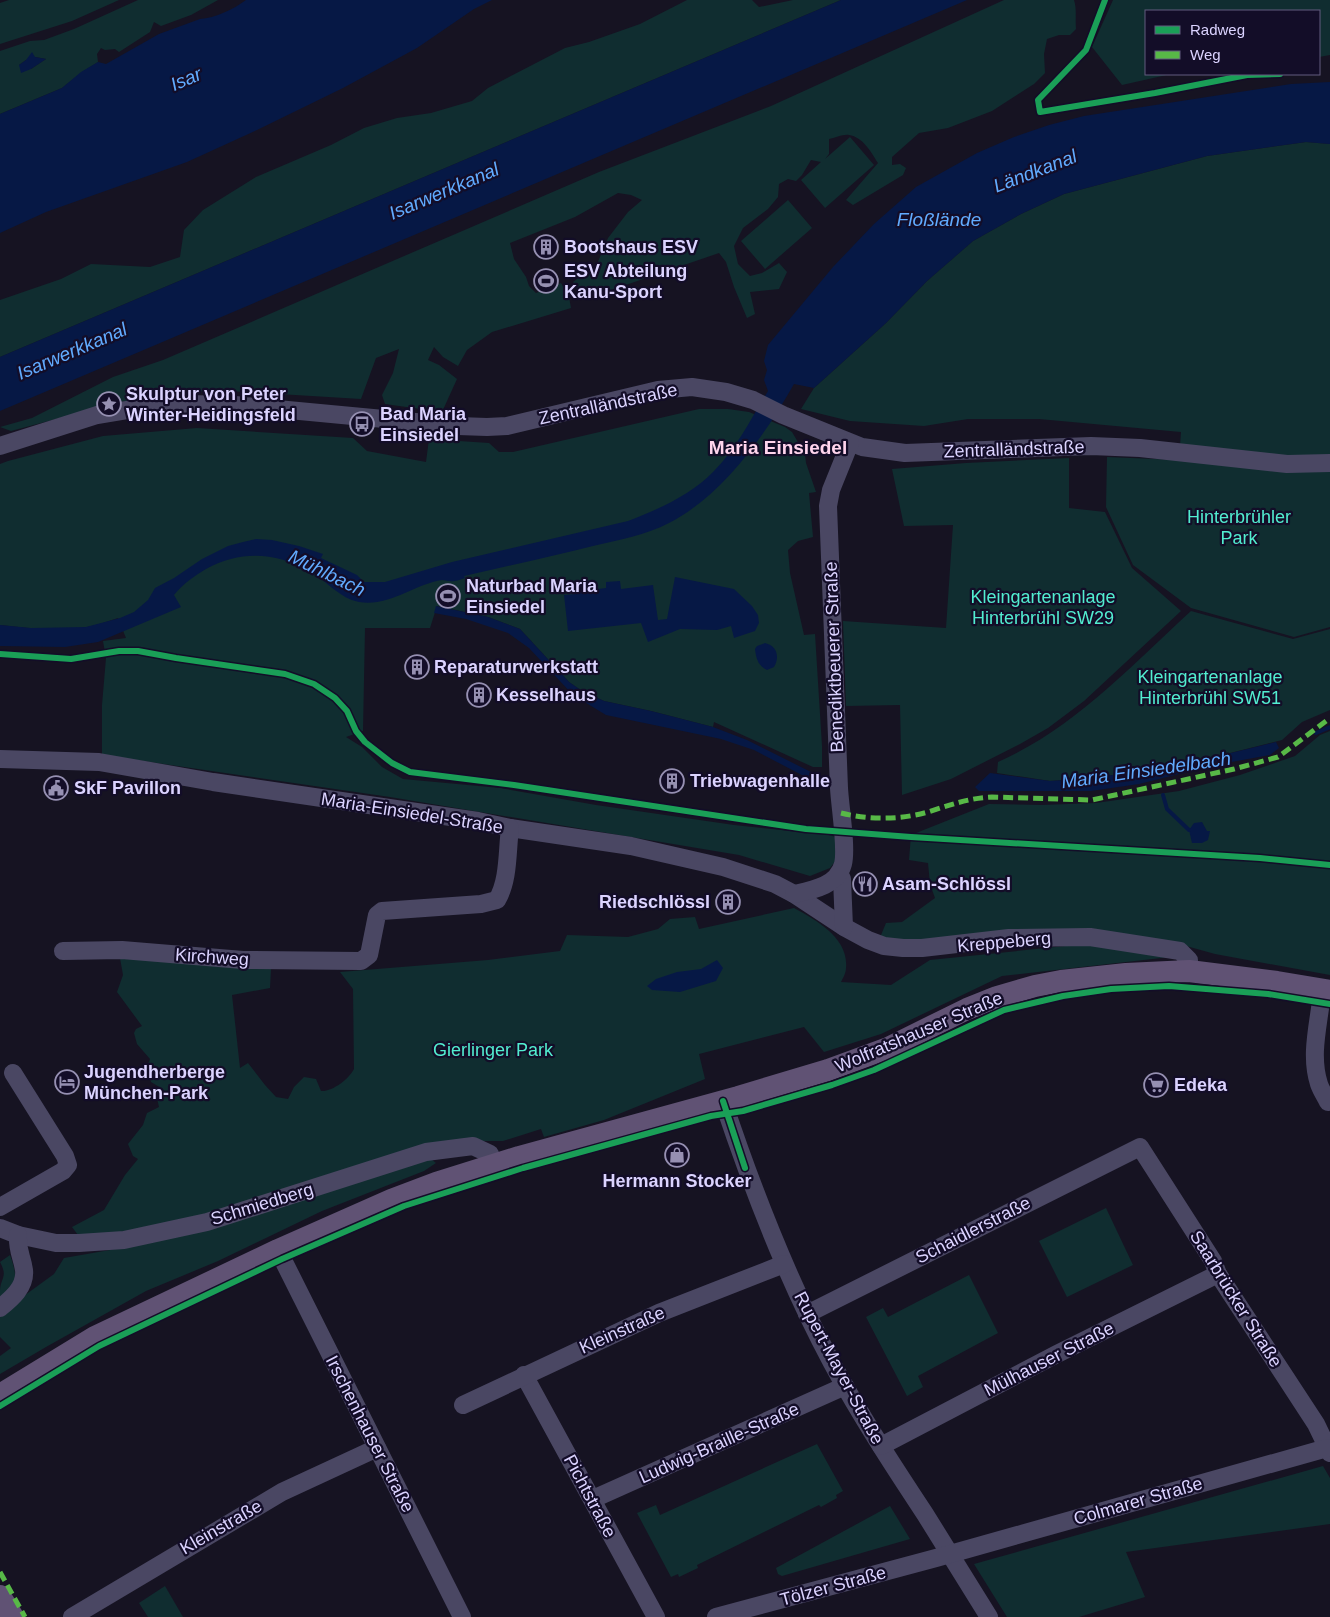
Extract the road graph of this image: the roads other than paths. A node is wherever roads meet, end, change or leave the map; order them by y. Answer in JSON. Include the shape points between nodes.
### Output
{"nodes":[{"id":1,"x":850,"y":443,"type":"junction"},
{"id":2,"x":0,"y":446,"type":"edge"},
{"id":3,"x":1330,"y":463,"type":"edge"},
{"id":4,"x":0,"y":759,"type":"edge"},
{"id":5,"x":510,"y":828,"type":"junction"},
{"id":6,"x":839,"y":873,"type":"junction"},
{"id":7,"x":794,"y":894,"type":"junction"},
{"id":8,"x":814,"y":907,"type":"joint"},
{"id":9,"x":849,"y":929,"type":"junction"},
{"id":10,"x":63,"y":951,"type":"dead end"},
{"id":11,"x":1189,"y":971,"type":"junction"},
{"id":12,"x":1326,"y":991,"type":"edge"},
{"id":13,"x":13,"y":1073,"type":"dead end"},
{"id":14,"x":723,"y":1101,"type":"junction"},
{"id":15,"x":1328,"y":1102,"type":"dead end"},
{"id":16,"x":1140,"y":1147,"type":"joint"},
{"id":17,"x":494,"y":1164,"type":"junction"},
{"id":18,"x":0,"y":1207,"type":"edge"},
{"id":19,"x":0,"y":1228,"type":"edge"},
{"id":20,"x":18,"y":1235,"type":"junction"},
{"id":21,"x":278,"y":1250,"type":"junction"},
{"id":22,"x":784,"y":1264,"type":"junction"},
{"id":23,"x":1218,"y":1274,"type":"junction"},
{"id":24,"x":0,"y":1308,"type":"edge"},
{"id":25,"x":807,"y":1314,"type":"junction"},
{"id":26,"x":524,"y":1375,"type":"junction"},
{"id":27,"x":845,"y":1386,"type":"junction"},
{"id":28,"x":0,"y":1395,"type":"edge"},
{"id":29,"x":463,"y":1405,"type":"dead end"},
{"id":30,"x":881,"y":1446,"type":"junction"},
{"id":31,"x":377,"y":1448,"type":"junction"},
{"id":32,"x":1329,"y":1450,"type":"edge"},
{"id":33,"x":593,"y":1499,"type":"junction"},
{"id":34,"x":950,"y":1554,"type":"junction"},
{"id":35,"x":0,"y":1596,"type":"edge"},
{"id":36,"x":12,"y":1617,"type":"edge"},
{"id":37,"x":72,"y":1617,"type":"edge"},
{"id":38,"x":462,"y":1617,"type":"edge"},
{"id":39,"x":656,"y":1617,"type":"edge"},
{"id":40,"x":716,"y":1617,"type":"edge"},
{"id":41,"x":989,"y":1617,"type":"edge"}],
"edges":[{"from":1,"to":2,"type":"street","name":"Zentralländstraße","via":[[753,400],[692,387],[658,390],[507,426],[487,427],[235,405],[186,404],[139,408],[97,415]]},
{"from":1,"to":3,"type":"street","name":"Zentralländstraße","via":[[862,448],[905,453],[1091,446],[1287,464]]},
{"from":1,"to":6,"type":"street","name":"Benediktbeuerer Straße","via":[[828,506],[844,853]]},
{"from":4,"to":5,"type":"street","name":"Maria-Einsiedel-Straße","via":[[99,762]]},
{"from":5,"to":7,"type":"street","name":"Maria-Einsiedel-Straße","via":[[640,848],[723,867],[775,884]]},
{"from":5,"to":10,"type":"street","name":"Kirchweg","via":[[504,882],[497,900],[382,911],[376,915],[369,956],[361,961],[250,960],[122,950]]},
{"from":6,"to":7,"type":"street","via":[[824,886]]},
{"from":6,"to":9,"type":"street","name":"Benediktbeuerer Straße"},
{"from":7,"to":8,"type":"street","name":"Maria-Einsiedel-Straße"},
{"from":8,"to":9,"type":"street","name":"Kreppeberg"},
{"from":9,"to":11,"type":"street","name":"Kreppeberg","via":[[884,946],[903,948],[1009,938],[1090,936],[1180,951],[1189,960]]},
{"from":11,"to":12,"type":"main road","name":"Wolfratshauser Straße"},
{"from":11,"to":14,"type":"main road","name":"Wolfratshauser Straße","via":[[1126,974],[1035,986],[967,1009],[866,1057]]},
{"from":12,"to":15,"type":"street","via":[[1316,1040],[1316,1070]]},
{"from":13,"to":18,"type":"street","via":[[68,1164],[63,1171]]},
{"from":14,"to":17,"type":"main road","name":"Wolfratshauser Straße"},
{"from":14,"to":22,"type":"street","name":"Rupert-Mayer-Straße","via":[[745,1168]]},
{"from":16,"to":23,"type":"street","name":"Saarbrücker Straße","via":[[1213,1261]]},
{"from":16,"to":25,"type":"street","name":"Schaidlerstraße"},
{"from":17,"to":20,"type":"street","name":"Schmiedberg","via":[[490,1154],[473,1146],[426,1152],[207,1222],[124,1240],[56,1243]]},
{"from":17,"to":21,"type":"main road","name":"Wolfratshauser Straße","via":[[398,1198]]},
{"from":19,"to":20,"type":"street","name":"Schmiedberg"},
{"from":20,"to":24,"type":"street","via":[[24,1278],[16,1293]]},
{"from":21,"to":28,"type":"main road","name":"Wolfratshauser Straße","via":[[95,1337]]},
{"from":21,"to":31,"type":"street","name":"Irschenhauser Straße"},
{"from":22,"to":25,"type":"street","name":"Rupert-Mayer-Straße"},
{"from":22,"to":26,"type":"street","name":"Kleinstraße","via":[[659,1313]]},
{"from":23,"to":30,"type":"street","name":"Mülhauser Straße"},
{"from":23,"to":32,"type":"street","name":"Saarbrücker Straße","via":[[1316,1424]]},
{"from":25,"to":27,"type":"street","name":"Rupert-Mayer-Straße"},
{"from":26,"to":29,"type":"street","name":"Kleinstraße"},
{"from":26,"to":33,"type":"street","name":"Pichtstraße"},
{"from":27,"to":30,"type":"street","name":"Rupert-Mayer-Straße"},
{"from":27,"to":33,"type":"street","name":"Ludwig-Braille-Straße"},
{"from":30,"to":34,"type":"street","name":"Rupert-Mayer-Straße"},
{"from":31,"to":37,"type":"street","name":"Kleinstraße","via":[[282,1492]]},
{"from":31,"to":38,"type":"street","name":"Irschenhauser Straße"},
{"from":32,"to":34,"type":"street","name":"Colmarer Straße"},
{"from":33,"to":39,"type":"street","name":"Pichtstraße"},
{"from":34,"to":40,"type":"street","name":"Tölzer Straße"},
{"from":34,"to":41,"type":"street","name":"Rupert-Mayer-Straße"},
{"from":35,"to":36,"type":"main road"}]}
